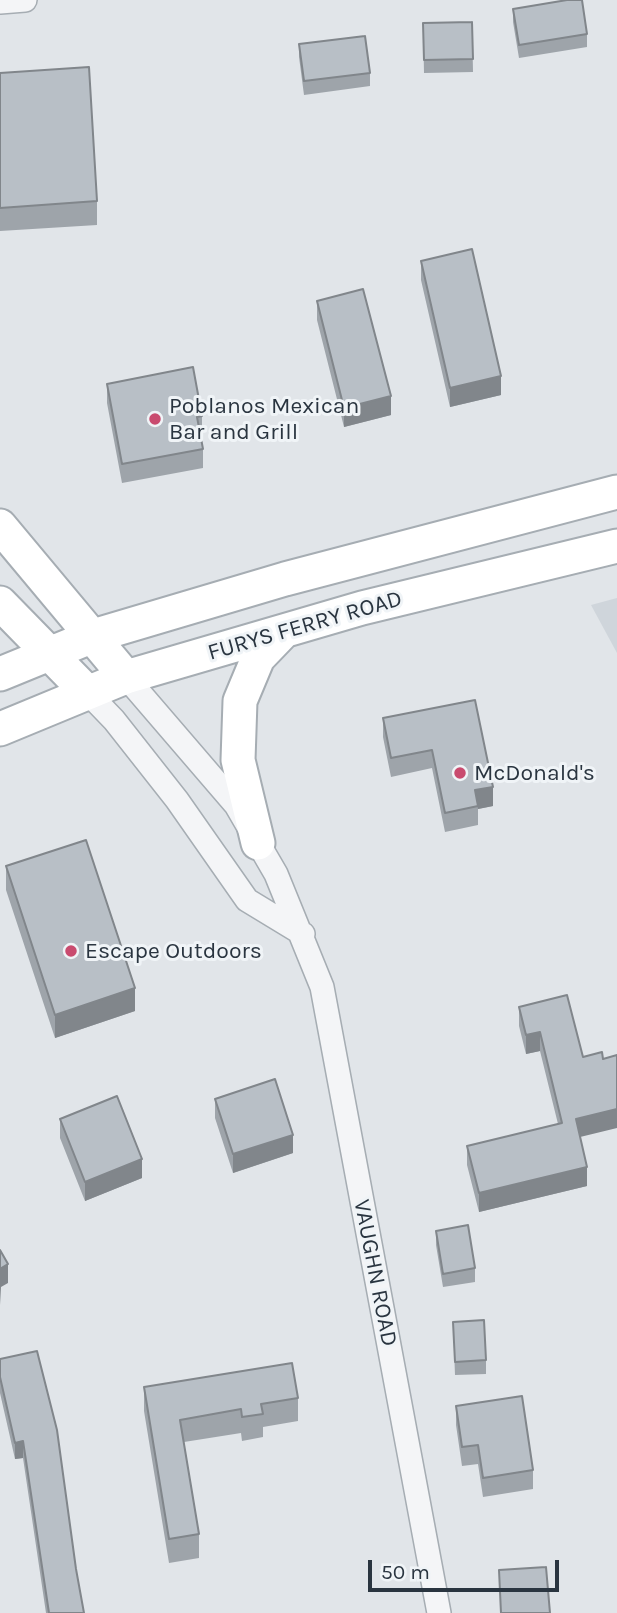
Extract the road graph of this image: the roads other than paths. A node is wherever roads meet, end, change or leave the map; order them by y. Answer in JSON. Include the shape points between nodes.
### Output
{"nodes":[{"id":1,"x":25,"y":0,"type":"edge"},
{"id":2,"x":0,"y":2,"type":"edge"},
{"id":3,"x":617,"y":492,"type":"edge"},
{"id":4,"x":0,"y":526,"type":"edge"},
{"id":5,"x":617,"y":546,"type":"edge"},
{"id":6,"x":0,"y":603,"type":"edge"},
{"id":7,"x":284,"y":631,"type":"junction"},
{"id":8,"x":93,"y":636,"type":"junction"},
{"id":9,"x":49,"y":653,"type":"junction"},
{"id":10,"x":0,"y":674,"type":"edge"},
{"id":11,"x":126,"y":677,"type":"junction"},
{"id":12,"x":87,"y":692,"type":"junction"},
{"id":13,"x":0,"y":729,"type":"edge"},
{"id":14,"x":258,"y":843,"type":"junction"},
{"id":15,"x":303,"y":934,"type":"junction"},
{"id":16,"x":439,"y":1613,"type":"edge"}],
"edges":[{"from":1,"to":2,"type":"street"},
{"from":3,"to":8,"type":"main road","via":[[359,557]]},
{"from":4,"to":8,"type":"main road"},
{"from":5,"to":7,"type":"main road","name":"FURYS FERRY ROAD"},
{"from":6,"to":9,"type":"main road"},
{"from":7,"to":11,"type":"main road","name":"FURYS FERRY ROAD"},
{"from":7,"to":14,"type":"main road","via":[[258,658],[240,701],[238,760]]},
{"from":8,"to":9,"type":"main road"},
{"from":8,"to":11,"type":"main road"},
{"from":9,"to":10,"type":"main road"},
{"from":9,"to":12,"type":"main road"},
{"from":11,"to":12,"type":"main road","name":"FURYS FERRY ROAD"},
{"from":11,"to":14,"type":"street","name":"VAUGHN ROAD","via":[[236,806]]},
{"from":12,"to":13,"type":"main road","name":"FURYS FERRY ROAD"},
{"from":12,"to":15,"type":"street","via":[[177,800],[247,900]]},
{"from":14,"to":15,"type":"street","name":"VAUGHN ROAD"},
{"from":15,"to":16,"type":"street","name":"VAUGHN ROAD","via":[[321,987]]}]}
